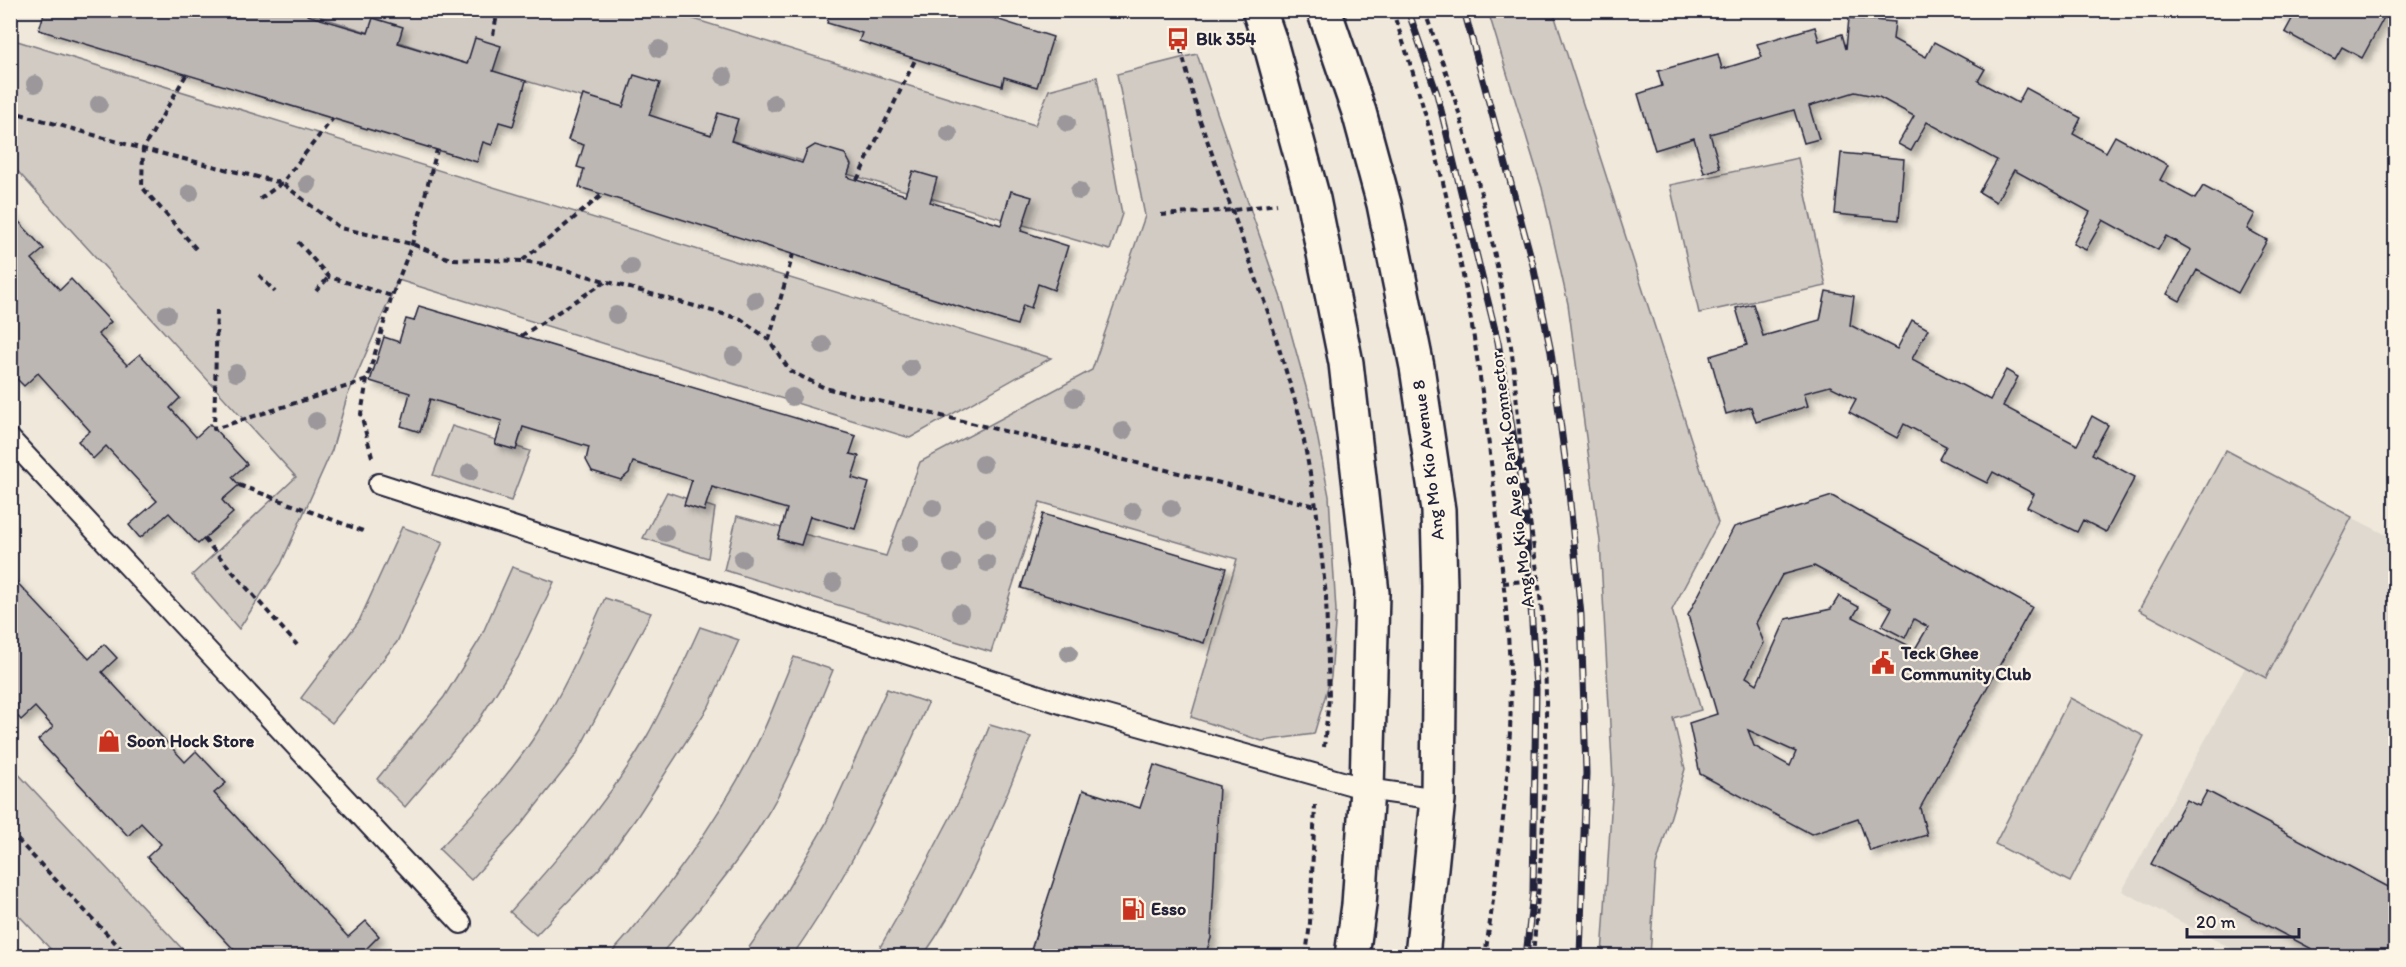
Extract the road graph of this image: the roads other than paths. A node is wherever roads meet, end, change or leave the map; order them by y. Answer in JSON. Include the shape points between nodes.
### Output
{"nodes":[{"id":1,"x":1259,"y":10,"type":"edge"},
{"id":2,"x":1324,"y":10,"type":"edge"},
{"id":3,"x":10,"y":439,"type":"edge"},
{"id":4,"x":379,"y":484,"type":"road end"},
{"id":5,"x":1367,"y":789,"type":"junction"},
{"id":6,"x":1438,"y":799,"type":"junction"},
{"id":7,"x":461,"y":923,"type":"dead end"},
{"id":8,"x":1352,"y":957,"type":"edge"},
{"id":9,"x":1422,"y":957,"type":"edge"}],
"edges":[{"from":1,"to":5,"type":"main road","via":[[1312,199],[1346,363],[1372,593]]},
{"from":2,"to":6,"type":"main road","name":"Ang Mo Kio Avenue 8","via":[[1359,112],[1384,204],[1417,367],[1437,499]]},
{"from":3,"to":7,"type":"lane"},
{"from":4,"to":5,"type":"lane","via":[[1066,705]]},
{"from":5,"to":6,"type":"lane"},
{"from":5,"to":8,"type":"main road"},
{"from":6,"to":9,"type":"main road","name":"Ang Mo Kio Avenue 8"}]}
